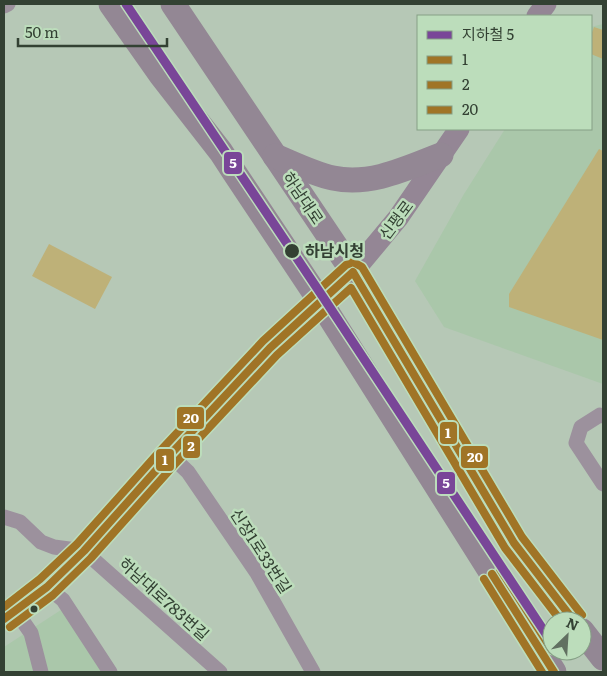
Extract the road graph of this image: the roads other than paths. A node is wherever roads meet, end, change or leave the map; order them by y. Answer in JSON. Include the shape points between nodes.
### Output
{"nodes":[{"id":1,"x":8,"y":4,"type":"edge"},
{"id":2,"x":111,"y":4,"type":"edge"},
{"id":3,"x":173,"y":4,"type":"edge"},
{"id":4,"x":546,"y":4,"type":"edge"},
{"id":5,"x":4,"y":6,"type":"edge"},
{"id":6,"x":538,"y":15,"type":"edge"},
{"id":7,"x":458,"y":130,"type":"edge"},
{"id":8,"x":441,"y":155,"type":"junction"},
{"id":9,"x":275,"y":156,"type":"junction"},
{"id":10,"x":353,"y":272,"type":"junction"},
{"id":11,"x":320,"y":302,"type":"junction"},
{"id":12,"x":603,"y":416,"type":"edge"},
{"id":13,"x":170,"y":454,"type":"junction"},
{"id":14,"x":603,"y":484,"type":"edge"},
{"id":15,"x":4,"y":517,"type":"edge"},
{"id":16,"x":84,"y":551,"type":"junction"},
{"id":17,"x":47,"y":587,"type":"junction"},
{"id":18,"x":566,"y":611,"type":"edge"},
{"id":19,"x":9,"y":615,"type":"edge"},
{"id":20,"x":592,"y":644,"type":"edge"},
{"id":21,"x":603,"y":658,"type":"edge"},
{"id":22,"x":41,"y":672,"type":"edge"},
{"id":23,"x":110,"y":672,"type":"edge"},
{"id":24,"x":220,"y":672,"type":"edge"},
{"id":25,"x":313,"y":672,"type":"edge"},
{"id":26,"x":554,"y":672,"type":"edge"}],
"edges":[{"from":1,"to":5,"type":"street"},
{"from":2,"to":11,"type":"main road","via":[[221,152]]},
{"from":3,"to":9,"type":"main road","name":"하남대로"},
{"from":4,"to":6,"type":"main road"},
{"from":7,"to":8,"type":"main road","name":"신평로"},
{"from":8,"to":9,"type":"main road","via":[[367,180],[333,178]]},
{"from":8,"to":10,"type":"main road","name":"신평로","via":[[398,218]]},
{"from":9,"to":10,"type":"main road","name":"하남대로"},
{"from":10,"to":11,"type":"main road","name":"신평로"},
{"from":10,"to":18,"type":"main road","name":"하남대로","via":[[514,543]]},
{"from":11,"to":13,"type":"street","name":"신평로","via":[[270,348]]},
{"from":11,"to":26,"type":"main road"},
{"from":12,"to":14,"type":"street","via":[[581,427],[576,443]]},
{"from":13,"to":16,"type":"street","name":"신평로"},
{"from":13,"to":25,"type":"street","name":"신장1로33번길","via":[[188,472],[257,572]]},
{"from":15,"to":16,"type":"street","via":[[20,522],[40,542]]},
{"from":16,"to":17,"type":"street","name":"신평로"},
{"from":16,"to":24,"type":"street","name":"하남대로783번길"},
{"from":17,"to":19,"type":"street","name":"신평로"},
{"from":17,"to":23,"type":"street","via":[[63,600]]},
{"from":19,"to":22,"type":"street","via":[[31,633]]},
{"from":20,"to":21,"type":"main road"}]}
